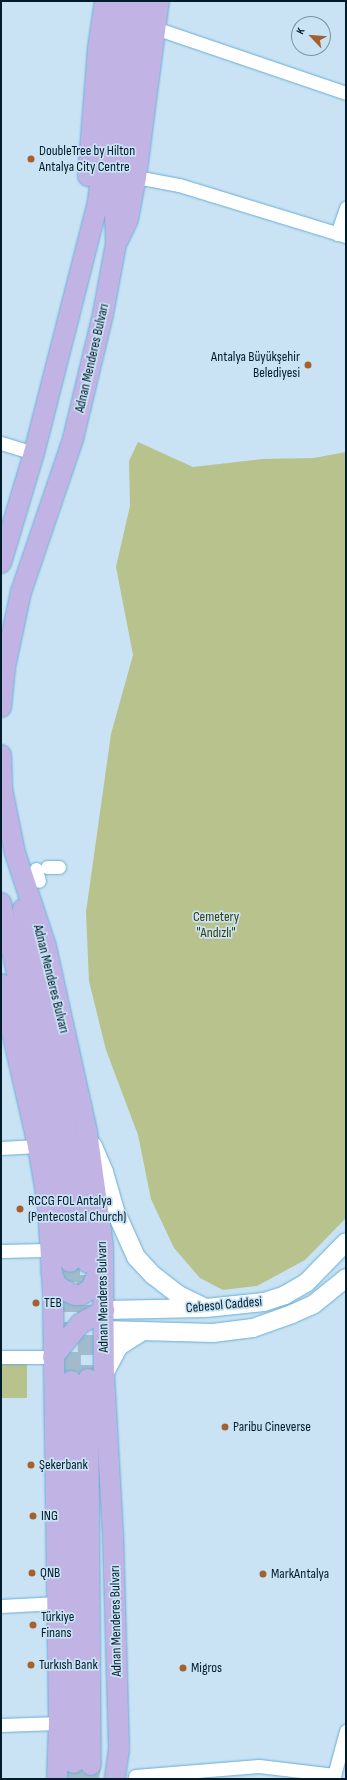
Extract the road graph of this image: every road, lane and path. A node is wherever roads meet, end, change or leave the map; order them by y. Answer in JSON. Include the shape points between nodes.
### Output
{"nodes":[{"id":1,"x":105,"y":1,"type":"edge"},
{"id":2,"x":123,"y":1,"type":"edge"},
{"id":3,"x":140,"y":1,"type":"edge"},
{"id":4,"x":159,"y":1,"type":"edge"},
{"id":5,"x":155,"y":28,"type":"junction"},
{"id":6,"x":346,"y":93,"type":"edge"},
{"id":7,"x":136,"y":176,"type":"junction"},
{"id":8,"x":346,"y":208,"type":"edge"},
{"id":9,"x":342,"y":235,"type":"edge"},
{"id":10,"x":87,"y":241,"type":"junction"},
{"id":11,"x":116,"y":244,"type":"junction"},
{"id":12,"x":1,"y":443,"type":"edge"},
{"id":13,"x":34,"y":453,"type":"junction"},
{"id":14,"x":1,"y":563,"type":"edge"},
{"id":15,"x":1,"y":707,"type":"edge"},
{"id":16,"x":1,"y":755,"type":"edge"},
{"id":17,"x":15,"y":853,"type":"junction"},
{"id":18,"x":1,"y":903,"type":"edge"},
{"id":19,"x":1,"y":984,"type":"edge"},
{"id":20,"x":3,"y":1008,"type":"edge"},
{"id":21,"x":87,"y":1132,"type":"junction"},
{"id":22,"x":38,"y":1146,"type":"junction"},
{"id":23,"x":1,"y":1148,"type":"edge"},
{"id":24,"x":346,"y":1242,"type":"edge"},
{"id":25,"x":45,"y":1250,"type":"dead end"},
{"id":26,"x":1,"y":1251,"type":"edge"},
{"id":27,"x":87,"y":1262,"type":"junction"},
{"id":28,"x":52,"y":1272,"type":"junction"},
{"id":29,"x":346,"y":1278,"type":"edge"},
{"id":30,"x":53,"y":1294,"type":"junction"},
{"id":31,"x":206,"y":1308,"type":"junction"},
{"id":32,"x":104,"y":1310,"type":"junction"},
{"id":33,"x":80,"y":1324,"type":"junction"},
{"id":34,"x":104,"y":1330,"type":"junction"},
{"id":35,"x":143,"y":1331,"type":"junction"},
{"id":36,"x":1,"y":1357,"type":"edge"},
{"id":37,"x":53,"y":1357,"type":"junction"},
{"id":38,"x":88,"y":1378,"type":"junction"},
{"id":39,"x":57,"y":1603,"type":"junction"},
{"id":40,"x":1,"y":1606,"type":"edge"},
{"id":41,"x":59,"y":1722,"type":"junction"},
{"id":42,"x":1,"y":1725,"type":"edge"},
{"id":43,"x":346,"y":1734,"type":"edge"},
{"id":44,"x":82,"y":1764,"type":"tunnel mouth"},
{"id":45,"x":119,"y":1777,"type":"edge"},
{"id":46,"x":334,"y":1777,"type":"edge"},
{"id":47,"x":57,"y":1778,"type":"tunnel mouth"}],
"edges":[{"from":1,"to":10,"type":"main road","via":[[98,48],[85,202]]},
{"from":2,"to":10,"type":"main road","via":[[98,201]]},
{"from":3,"to":11,"type":"main road","name":"Adnan Menderes Bulvarı","via":[[115,215]]},
{"from":4,"to":5,"type":"main road"},
{"from":5,"to":6,"type":"street"},
{"from":5,"to":7,"type":"main road"},
{"from":7,"to":9,"type":"street","via":[[179,185]]},
{"from":7,"to":11,"type":"main road","via":[[128,219]]},
{"from":8,"to":9,"type":"street"},
{"from":10,"to":13,"type":"main road"},
{"from":11,"to":15,"type":"main road","name":"Adnan Menderes Bulvarı","via":[[103,314],[73,439],[13,620]]},
{"from":12,"to":13,"type":"street"},
{"from":13,"to":14,"type":"main road"},
{"from":16,"to":17,"type":"main road","name":"Adnan Menderes Bulvarı","via":[[2,789]]},
{"from":17,"to":21,"type":"main road","name":"Adnan Menderes Bulvarı","via":[[46,947]]},
{"from":17,"to":27,"type":"main road","via":[[40,1006],[78,1185]]},
{"from":18,"to":27,"type":"main road","name":"Adnan Menderes Bulvarı","via":[[63,1175]]},
{"from":19,"to":20,"type":"main road"},
{"from":20,"to":22,"type":"main road"},
{"from":21,"to":27,"type":"main road","name":"Adnan Menderes Bulvarı"},
{"from":21,"to":31,"type":"main road","via":[[104,1172],[122,1227],[136,1257],[153,1276],[177,1294]]},
{"from":22,"to":23,"type":"street"},
{"from":22,"to":28,"type":"main road","via":[[48,1206]]},
{"from":24,"to":31,"type":"main road","name":"Cebesol Caddesi","via":[[306,1283],[285,1294],[264,1302]]},
{"from":25,"to":26,"type":"street"},
{"from":27,"to":28,"type":"main road","via":[[91,1289],[81,1294],[75,1295],[62,1289],[56,1284]]},
{"from":27,"to":32,"type":"main road","name":"Adnan Menderes Bulvarı"},
{"from":28,"to":30,"type":"main road"},
{"from":29,"to":35,"type":"main road","name":"Cebesol Caddesi","via":[[314,1304],[253,1328],[213,1333]]},
{"from":30,"to":33,"type":"main road","via":[[65,1313]]},
{"from":30,"to":37,"type":"main road"},
{"from":31,"to":32,"type":"main road","name":"Cebesol Caddesi"},
{"from":32,"to":33,"type":"main road"},
{"from":32,"to":34,"type":"main road","name":"Adnan Menderes Bulvarı"},
{"from":33,"to":34,"type":"main road"},
{"from":33,"to":37,"type":"main road"},
{"from":34,"to":35,"type":"main road","name":"Cebesol Caddesi"},
{"from":34,"to":38,"type":"main road","name":"Adnan Menderes Bulvarı"},
{"from":35,"to":38,"type":"main road","via":[[118,1346]]},
{"from":36,"to":37,"type":"street"},
{"from":37,"to":39,"type":"main road"},
{"from":38,"to":44,"type":"main road","name":"Adnan Menderes Bulvarı"},
{"from":38,"to":45,"type":"main road","name":"Adnan Menderes Bulvarı","via":[[114,1533]]},
{"from":39,"to":40,"type":"street"},
{"from":39,"to":41,"type":"main road"},
{"from":41,"to":42,"type":"street"},
{"from":41,"to":47,"type":"main road"},
{"from":43,"to":46,"type":"street"},
{"from":45,"to":46,"type":"street","via":[[259,1766]]}]}
